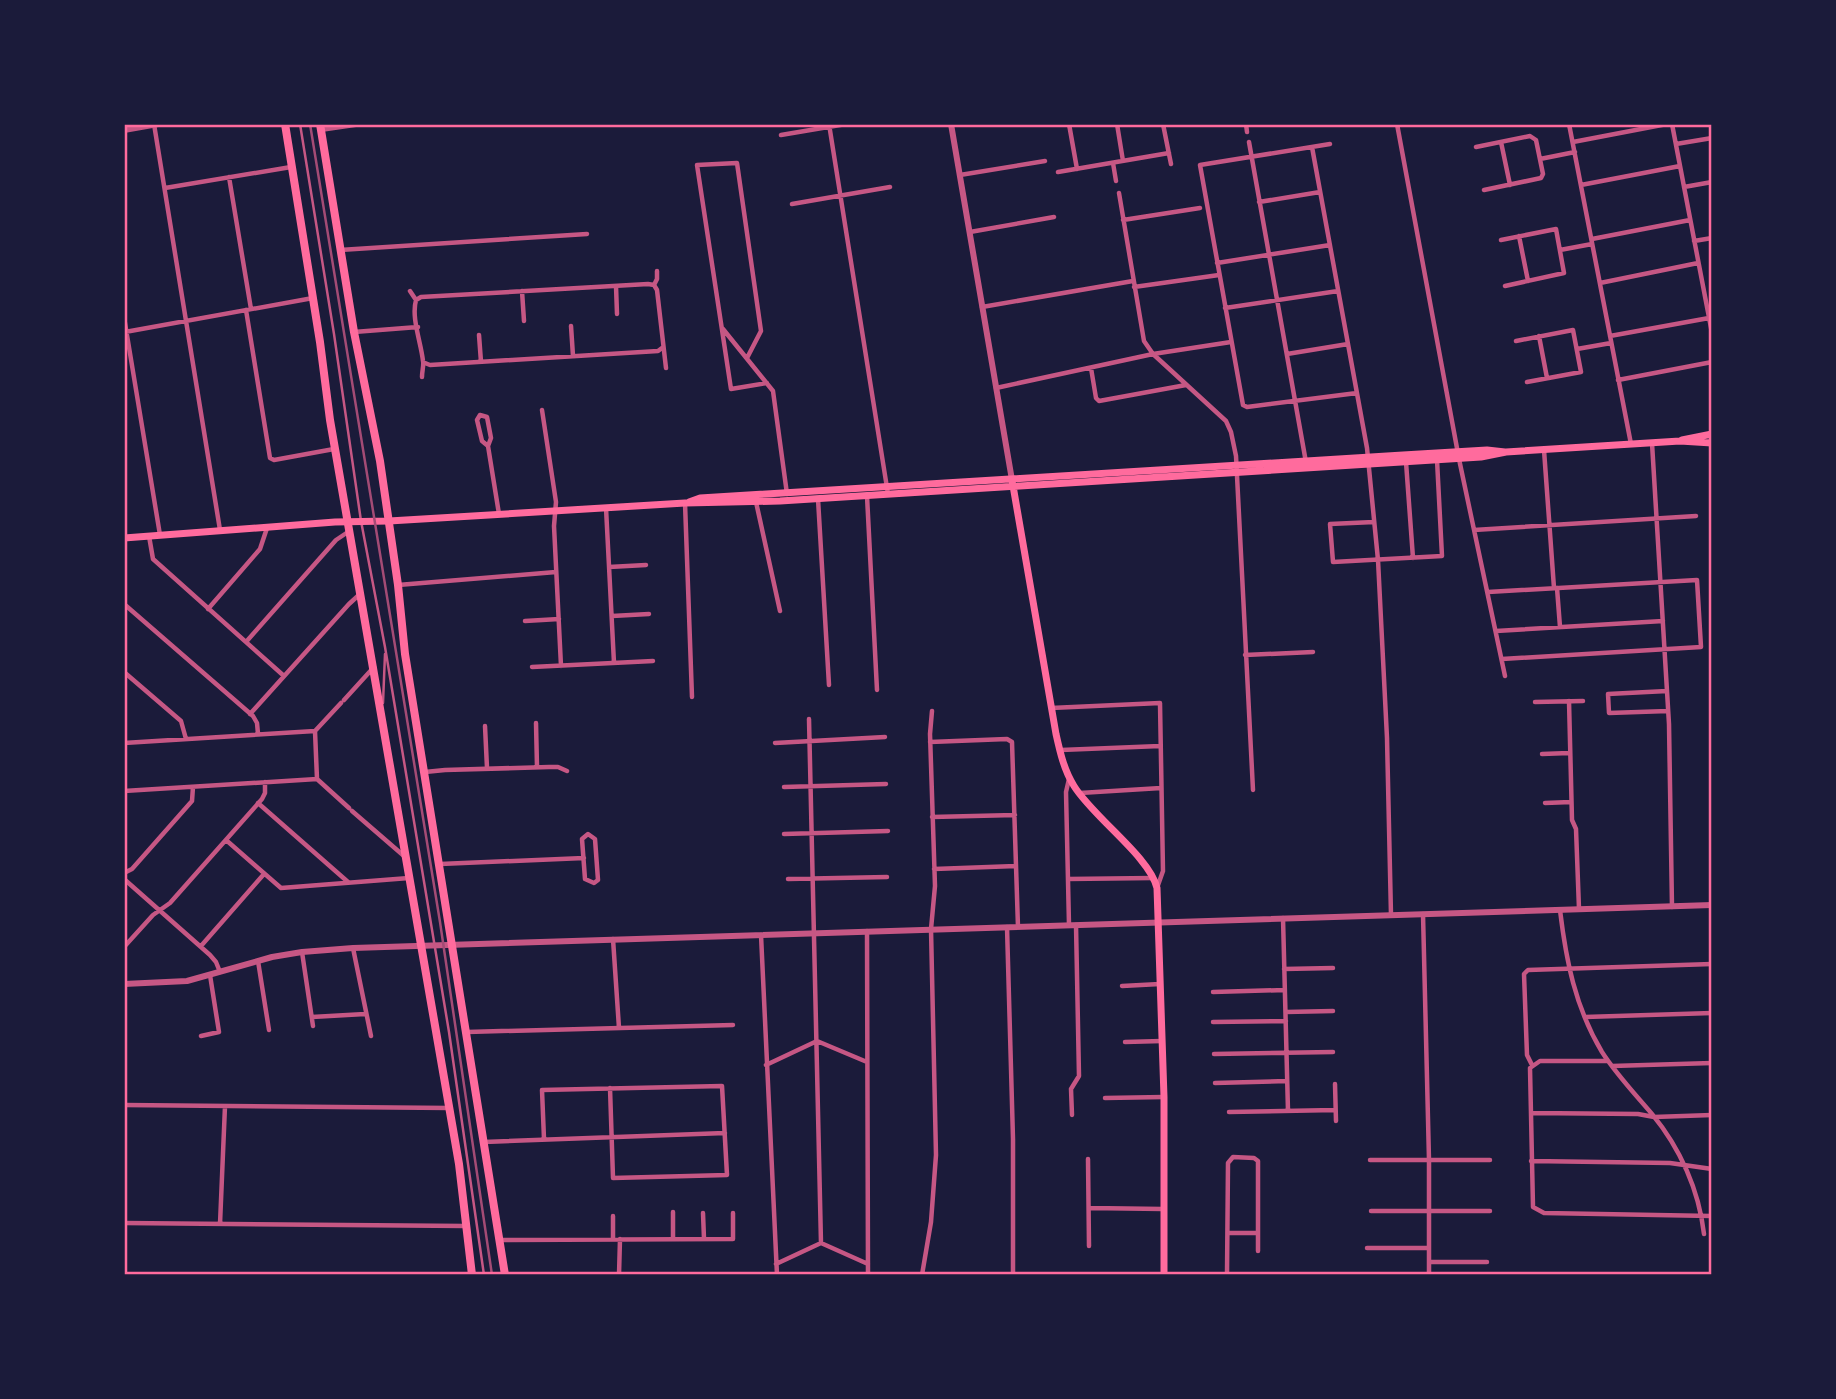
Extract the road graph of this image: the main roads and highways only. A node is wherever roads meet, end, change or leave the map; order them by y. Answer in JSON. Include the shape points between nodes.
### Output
{"nodes":[{"id":1,"x":285,"y":124,"type":"edge"},
{"id":2,"x":320,"y":127,"type":"edge"},
{"id":3,"x":1712,"y":434,"type":"edge"},
{"id":4,"x":1680,"y":441,"type":"junction"},
{"id":5,"x":1712,"y":443,"type":"edge"},
{"id":6,"x":1458,"y":455,"type":"junction"},
{"id":7,"x":1368,"y":461,"type":"junction"},
{"id":8,"x":1012,"y":483,"type":"junction"},
{"id":9,"x":888,"y":491,"type":"junction"},
{"id":10,"x":787,"y":497,"type":"junction"},
{"id":11,"x":685,"y":503,"type":"junction"},
{"id":12,"x":389,"y":521,"type":"junction"},
{"id":13,"x":347,"y":522,"type":"junction"},
{"id":14,"x":124,"y":538,"type":"edge"},
{"id":15,"x":472,"y":1275,"type":"edge"},
{"id":16,"x":505,"y":1275,"type":"edge"},
{"id":17,"x":1164,"y":1275,"type":"edge"}],
"edges":[{"from":1,"to":13,"type":"main road"},
{"from":2,"to":12,"type":"main road"},
{"from":3,"to":4,"type":"main road"},
{"from":4,"to":5,"type":"main road"},
{"from":4,"to":6,"type":"main road"},
{"from":6,"to":7,"type":"main road"},
{"from":6,"to":7,"type":"main road","via":[[1437,460]]},
{"from":7,"to":8,"type":"main road"},
{"from":8,"to":9,"type":"main road"},
{"from":8,"to":17,"type":"main road","via":[[1051,708],[1070,779],[1147,868],[1157,888]]},
{"from":9,"to":10,"type":"main road"},
{"from":9,"to":10,"type":"main road"},
{"from":10,"to":11,"type":"main road"},
{"from":10,"to":11,"type":"main road","via":[[700,498]]},
{"from":11,"to":12,"type":"main road"},
{"from":12,"to":13,"type":"main road"},
{"from":12,"to":16,"type":"main road","via":[[424,773]]},
{"from":13,"to":14,"type":"main road"},
{"from":13,"to":15,"type":"main road","via":[[450,1108]]}]}
